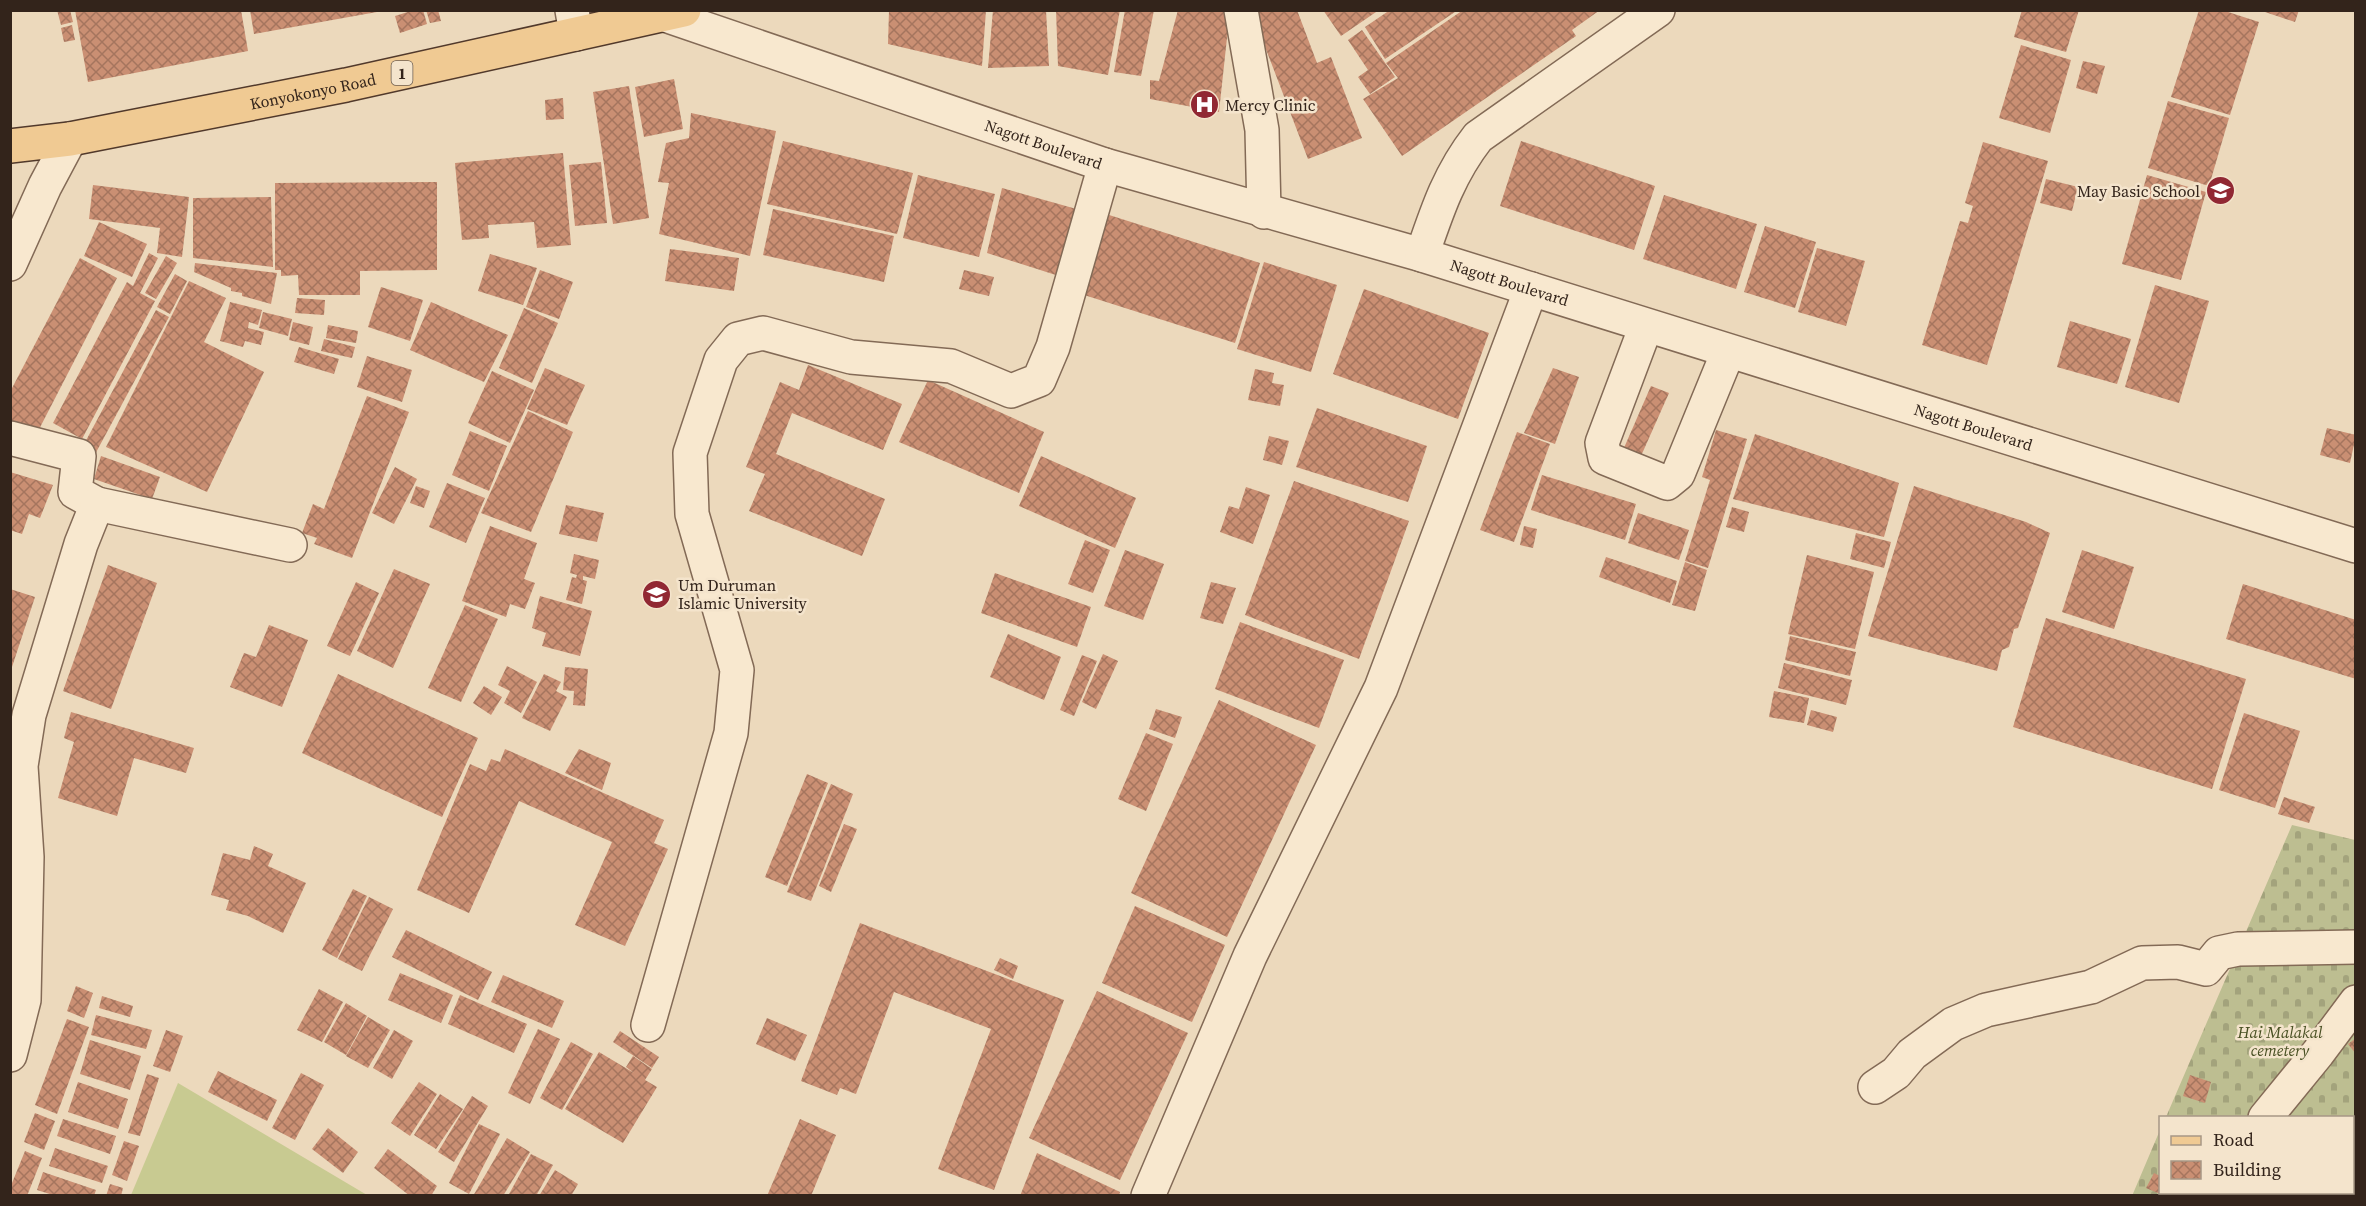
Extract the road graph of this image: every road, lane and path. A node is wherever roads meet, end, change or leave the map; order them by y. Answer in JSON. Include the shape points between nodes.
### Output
{"nodes":[{"id":1,"x":1241,"y":10,"type":"edge"},
{"id":2,"x":1658,"y":10,"type":"edge"},
{"id":3,"x":674,"y":13,"type":"edge"},
{"id":4,"x":574,"y":22,"type":"edge"},
{"id":5,"x":70,"y":139,"type":"junction"},
{"id":6,"x":10,"y":146,"type":"edge"},
{"id":7,"x":1105,"y":165,"type":"junction"},
{"id":8,"x":1264,"y":212,"type":"junction"},
{"id":9,"x":1422,"y":255,"type":"junction"},
{"id":10,"x":10,"y":264,"type":"edge"},
{"id":11,"x":1531,"y":289,"type":"junction"},
{"id":12,"x":1646,"y":326,"type":"junction"},
{"id":13,"x":1728,"y":352,"type":"junction"},
{"id":14,"x":10,"y":438,"type":"edge"},
{"id":15,"x":97,"y":504,"type":"junction"},
{"id":16,"x":290,"y":544,"type":"dead end"},
{"id":17,"x":2355,"y":546,"type":"edge"},
{"id":18,"x":2355,"y":947,"type":"edge"},
{"id":19,"x":2355,"y":1002,"type":"edge"},
{"id":20,"x":648,"y":1025,"type":"dead end"},
{"id":21,"x":10,"y":1055,"type":"edge"},
{"id":22,"x":1875,"y":1087,"type":"dead end"},
{"id":23,"x":2267,"y":1116,"type":"edge"},
{"id":24,"x":1148,"y":1196,"type":"edge"}],
"edges":[{"from":1,"to":8,"type":"street","via":[[1262,130]]},
{"from":2,"to":9,"type":"street","via":[[1478,137],[1458,162]]},
{"from":3,"to":4,"type":"main road","name":"Konyokonyo Road","number":"1"},
{"from":3,"to":7,"type":"street","name":"Nagott Boulevard"},
{"from":4,"to":5,"type":"main road","name":"Konyokonyo Road","number":"1","via":[[346,85]]},
{"from":5,"to":6,"type":"main road","name":"Konyokonyo Road","number":"1"},
{"from":5,"to":10,"type":"street"},
{"from":7,"to":8,"type":"street","name":"Nagott Boulevard"},
{"from":7,"to":20,"type":"street","via":[[1053,347],[1039,380],[1011,391],[951,366],[851,357],[763,333],[738,339],[721,360],[690,453],[692,514],[737,670],[731,733]]},
{"from":8,"to":9,"type":"street","name":"Nagott Boulevard"},
{"from":9,"to":11,"type":"street","name":"Nagott Boulevard"},
{"from":11,"to":12,"type":"street","name":"Nagott Boulevard"},
{"from":11,"to":24,"type":"street","via":[[1381,688],[1250,956]]},
{"from":12,"to":13,"type":"street","name":"Nagott Boulevard"},
{"from":12,"to":13,"type":"street","via":[[1602,443],[1605,458],[1667,483],[1678,474]]},
{"from":13,"to":17,"type":"street","name":"Nagott Boulevard"},
{"from":14,"to":15,"type":"street","via":[[79,456],[75,492]]},
{"from":15,"to":16,"type":"street"},
{"from":15,"to":21,"type":"street","via":[[81,544],[27,725],[21,766],[27,857],[24,1000]]},
{"from":18,"to":22,"type":"street","via":[[2238,949],[2219,953],[2206,969],[2178,962],[2142,963],[2091,987],[1986,1010],[1953,1024],[1911,1054],[1896,1073]]},
{"from":19,"to":23,"type":"street"}]}
